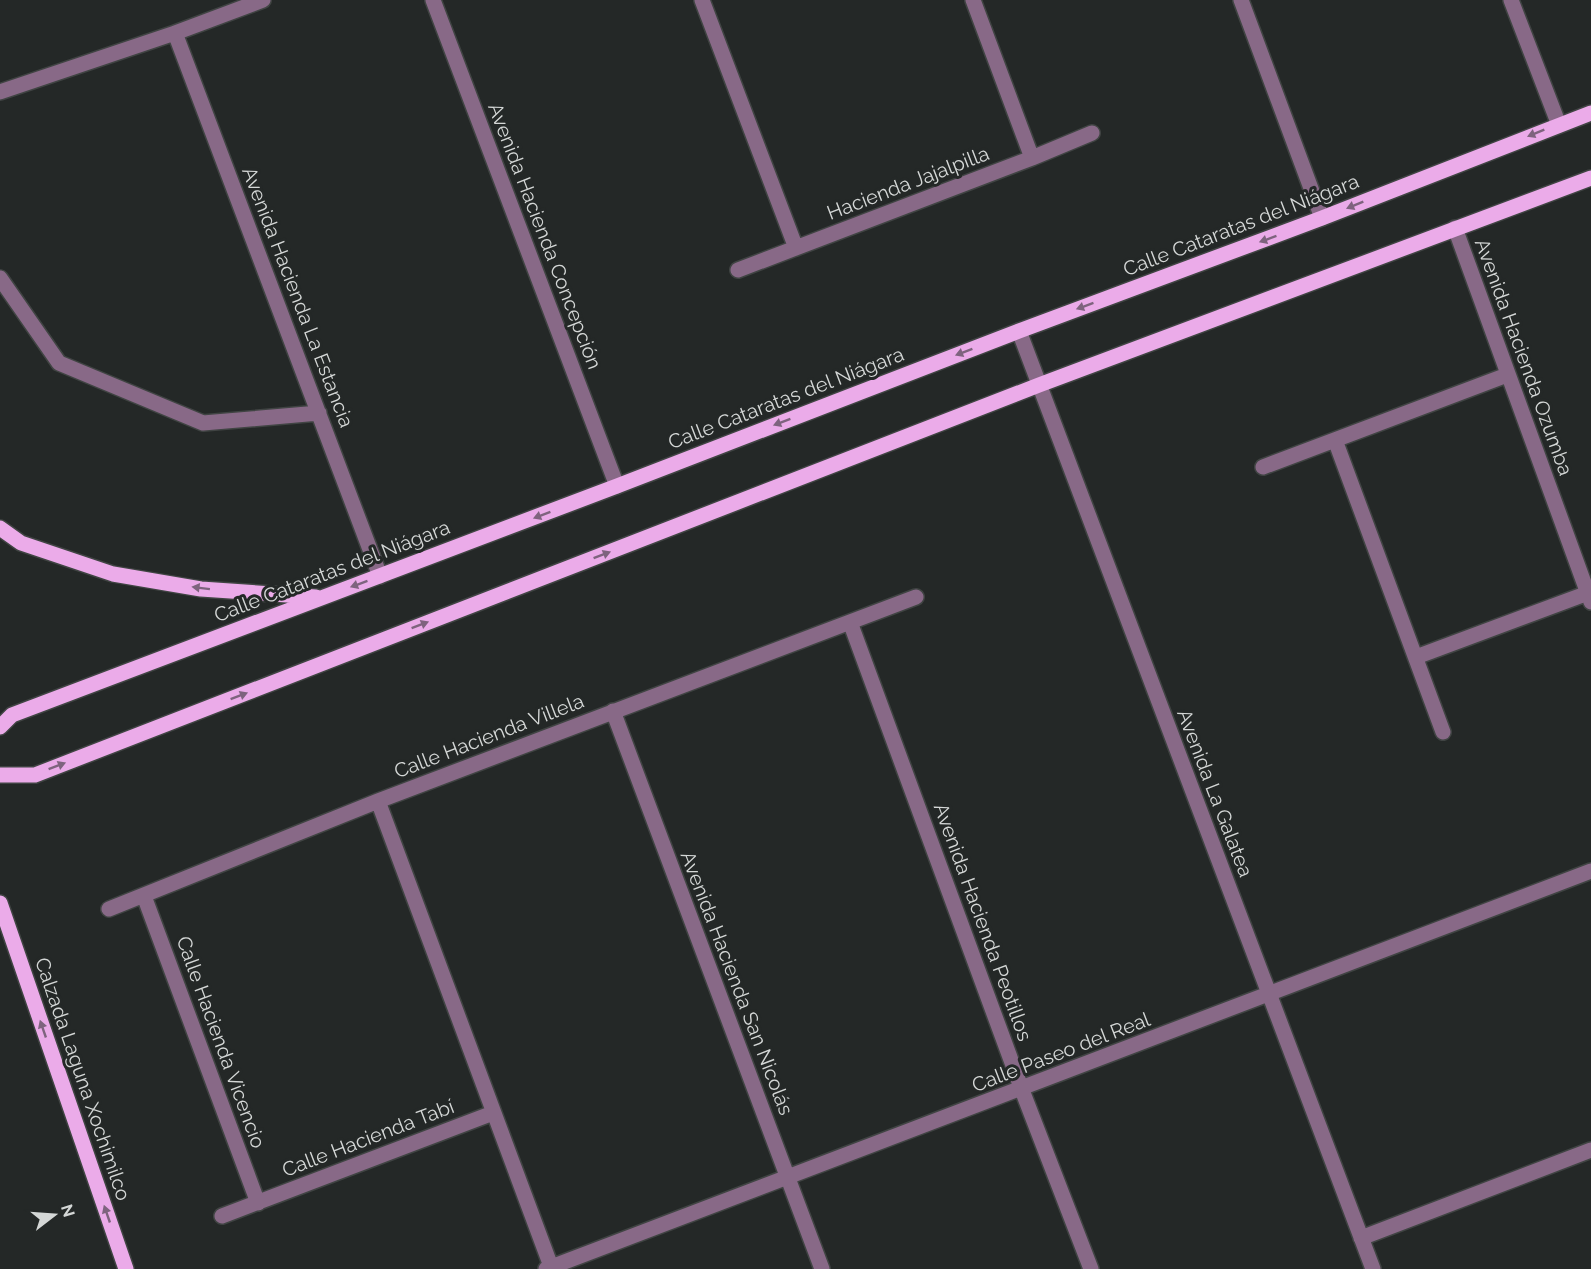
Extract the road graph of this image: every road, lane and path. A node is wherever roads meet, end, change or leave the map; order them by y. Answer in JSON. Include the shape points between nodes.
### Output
{"nodes":[{"id":1,"x":263,"y":0,"type":"edge"},
{"id":2,"x":433,"y":0,"type":"edge"},
{"id":3,"x":702,"y":0,"type":"edge"},
{"id":4,"x":973,"y":0,"type":"edge"},
{"id":5,"x":1241,"y":0,"type":"edge"},
{"id":6,"x":1511,"y":0,"type":"edge"},
{"id":7,"x":175,"y":33,"type":"junction"},
{"id":8,"x":0,"y":92,"type":"edge"},
{"id":9,"x":1591,"y":112,"type":"edge"},
{"id":10,"x":1559,"y":124,"type":"junction"},
{"id":11,"x":1092,"y":133,"type":"dead end"},
{"id":12,"x":1032,"y":158,"type":"junction"},
{"id":13,"x":1591,"y":178,"type":"edge"},
{"id":14,"x":1322,"y":218,"type":"junction"},
{"id":15,"x":1455,"y":228,"type":"junction"},
{"id":16,"x":796,"y":248,"type":"junction"},
{"id":17,"x":738,"y":270,"type":"dead end"},
{"id":18,"x":0,"y":278,"type":"edge"},
{"id":19,"x":1019,"y":331,"type":"junction"},
{"id":20,"x":1507,"y":375,"type":"junction"},
{"id":21,"x":1039,"y":385,"type":"junction"},
{"id":22,"x":319,"y":413,"type":"junction"},
{"id":23,"x":1335,"y":440,"type":"junction"},
{"id":24,"x":1263,"y":467,"type":"dead end"},
{"id":25,"x":617,"y":486,"type":"junction"},
{"id":26,"x":0,"y":528,"type":"edge"},
{"id":27,"x":381,"y":576,"type":"junction"},
{"id":28,"x":322,"y":597,"type":"junction"},
{"id":29,"x":916,"y":597,"type":"dead end"},
{"id":30,"x":1589,"y":598,"type":"edge"},
{"id":31,"x":850,"y":622,"type":"junction"},
{"id":32,"x":1416,"y":657,"type":"junction"},
{"id":33,"x":613,"y":711,"type":"junction"},
{"id":34,"x":0,"y":727,"type":"edge"},
{"id":35,"x":1443,"y":732,"type":"dead end"},
{"id":36,"x":0,"y":775,"type":"edge"},
{"id":37,"x":378,"y":801,"type":"junction"},
{"id":38,"x":1591,"y":872,"type":"edge"},
{"id":39,"x":144,"y":896,"type":"junction"},
{"id":40,"x":0,"y":903,"type":"edge"},
{"id":41,"x":109,"y":909,"type":"dead end"},
{"id":42,"x":1269,"y":994,"type":"junction"},
{"id":43,"x":1022,"y":1090,"type":"junction"},
{"id":44,"x":493,"y":1113,"type":"junction"},
{"id":45,"x":1591,"y":1150,"type":"edge"},
{"id":46,"x":788,"y":1179,"type":"junction"},
{"id":47,"x":258,"y":1203,"type":"junction"},
{"id":48,"x":222,"y":1216,"type":"dead end"},
{"id":49,"x":1361,"y":1238,"type":"junction"},
{"id":50,"x":549,"y":1268,"type":"edge"},
{"id":51,"x":126,"y":1269,"type":"edge"},
{"id":52,"x":822,"y":1269,"type":"edge"},
{"id":53,"x":1091,"y":1269,"type":"edge"},
{"id":54,"x":1372,"y":1269,"type":"edge"}],
"edges":[{"from":1,"to":7,"type":"street"},
{"from":2,"to":25,"type":"street","name":"Avenida Hacienda Concepción"},
{"from":3,"to":16,"type":"street"},
{"from":4,"to":12,"type":"street"},
{"from":5,"to":14,"type":"street"},
{"from":6,"to":10,"type":"street"},
{"from":7,"to":8,"type":"street"},
{"from":7,"to":22,"type":"street","name":"Avenida Hacienda La Estancia"},
{"from":9,"to":10,"type":"main road","name":"Calle Cataratas del Niágara"},
{"from":10,"to":14,"type":"main road","name":"Calle Cataratas del Niágara","one_way":true},
{"from":11,"to":12,"type":"street","name":"Hacienda Jajalpilla"},
{"from":12,"to":16,"type":"street","name":"Hacienda Jajalpilla"},
{"from":13,"to":15,"type":"main road"},
{"from":14,"to":19,"type":"main road","name":"Calle Cataratas del Niágara","one_way":true},
{"from":15,"to":20,"type":"street","name":"Avenida Hacienda Ozumba"},
{"from":15,"to":21,"type":"main road"},
{"from":16,"to":17,"type":"street","name":"Hacienda Jajalpilla"},
{"from":18,"to":22,"type":"street","via":[[59,363],[203,423]]},
{"from":19,"to":21,"type":"street","name":"Avenida La Galatea"},
{"from":19,"to":25,"type":"main road","name":"Calle Cataratas del Niágara","one_way":true},
{"from":20,"to":23,"type":"street"},
{"from":20,"to":30,"type":"street","name":"Avenida Hacienda Ozumba"},
{"from":36,"to":21,"type":"main road","one_way":true,"via":[[34,775]]},
{"from":21,"to":42,"type":"street","name":"Avenida La Galatea"},
{"from":22,"to":27,"type":"street","name":"Avenida Hacienda La Estancia"},
{"from":23,"to":24,"type":"street"},
{"from":23,"to":32,"type":"street"},
{"from":25,"to":27,"type":"main road","name":"Calle Cataratas del Niágara","one_way":true},
{"from":28,"to":26,"type":"main road","one_way":true,"via":[[201,589],[112,574],[21,543]]},
{"from":27,"to":28,"type":"main road","name":"Calle Cataratas del Niágara","one_way":true},
{"from":28,"to":34,"type":"main road","name":"Calle Cataratas del Niágara","via":[[12,715]]},
{"from":29,"to":31,"type":"street","name":"Calle Hacienda Villela"},
{"from":30,"to":32,"type":"street"},
{"from":31,"to":33,"type":"street","name":"Calle Hacienda Villela"},
{"from":31,"to":43,"type":"street","name":"Avenida Hacienda Peotillos"},
{"from":32,"to":35,"type":"street"},
{"from":33,"to":37,"type":"street","name":"Calle Hacienda Villela"},
{"from":33,"to":46,"type":"street","name":"Avenida Hacienda San Nicolás"},
{"from":37,"to":39,"type":"street","name":"Calle Hacienda Villela"},
{"from":37,"to":44,"type":"street"},
{"from":38,"to":42,"type":"street","name":"Calle Paseo del Real"},
{"from":39,"to":41,"type":"street","name":"Calle Hacienda Villela"},
{"from":39,"to":47,"type":"street","name":"Calle Hacienda Vicencio"},
{"from":51,"to":40,"type":"main road","name":"Calzada Laguna Xochimilco","one_way":true},
{"from":42,"to":43,"type":"street","name":"Calle Paseo del Real"},
{"from":42,"to":49,"type":"street","name":"Avenida La Galatea"},
{"from":43,"to":46,"type":"street","name":"Calle Paseo del Real"},
{"from":43,"to":53,"type":"street","name":"Avenida Hacienda Peotillos"},
{"from":44,"to":47,"type":"street","name":"Calle Hacienda Tabí"},
{"from":44,"to":50,"type":"street"},
{"from":45,"to":49,"type":"street"},
{"from":46,"to":50,"type":"street","name":"Calle Paseo del Real"},
{"from":46,"to":52,"type":"street","name":"Avenida Hacienda San Nicolás"},
{"from":47,"to":48,"type":"street","name":"Calle Hacienda Tabí"},
{"from":49,"to":54,"type":"street","name":"Avenida La Galatea"}]}
